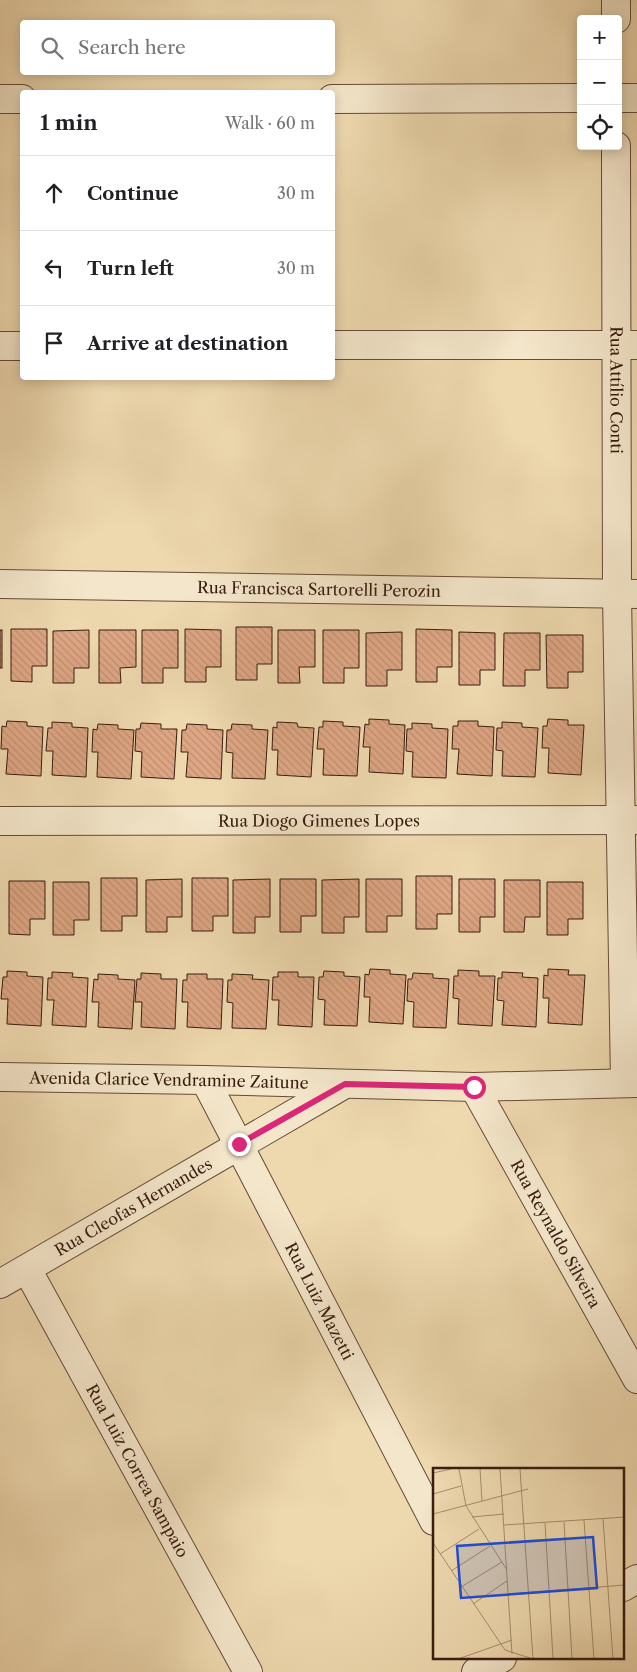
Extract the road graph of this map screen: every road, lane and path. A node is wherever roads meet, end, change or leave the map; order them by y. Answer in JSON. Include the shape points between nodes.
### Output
{"nodes":[{"id":1,"x":616,"y":0,"type":"edge"},
{"id":2,"x":616,"y":15,"type":"edge"},
{"id":3,"x":577,"y":98,"type":"edge"},
{"id":4,"x":622,"y":98,"type":"edge"},
{"id":5,"x":637,"y":98,"type":"edge"},
{"id":6,"x":0,"y":99,"type":"edge"},
{"id":7,"x":20,"y":99,"type":"edge"},
{"id":8,"x":335,"y":99,"type":"edge"},
{"id":9,"x":616,"y":150,"type":"edge"},
{"id":10,"x":335,"y":345,"type":"edge"},
{"id":11,"x":627,"y":345,"type":"edge"},
{"id":12,"x":0,"y":346,"type":"edge"},
{"id":13,"x":20,"y":346,"type":"edge"},
{"id":14,"x":0,"y":584,"type":"edge"},
{"id":15,"x":627,"y":594,"type":"edge"},
{"id":16,"x":630,"y":819,"type":"edge"},
{"id":17,"x":0,"y":821,"type":"edge"},
{"id":18,"x":0,"y":1077,"type":"edge"},
{"id":19,"x":205,"y":1080,"type":"junction"},
{"id":20,"x":345,"y":1084,"type":"junction"},
{"id":21,"x":631,"y":1084,"type":"edge"},
{"id":22,"x":474,"y":1087,"type":"junction"},
{"id":23,"x":239,"y":1144,"type":"junction"},
{"id":24,"x":27,"y":1270,"type":"junction"},
{"id":25,"x":0,"y":1284,"type":"edge"},
{"id":26,"x":637,"y":1379,"type":"edge"},
{"id":27,"x":433,"y":1519,"type":"edge"},
{"id":28,"x":637,"y":1579,"type":"edge"},
{"id":29,"x":624,"y":1586,"type":"edge"},
{"id":30,"x":498,"y":1660,"type":"edge"},
{"id":31,"x":248,"y":1672,"type":"edge"},
{"id":32,"x":476,"y":1672,"type":"edge"}],
"edges":[{"from":1,"to":2,"type":"street"},
{"from":3,"to":8,"type":"street"},
{"from":4,"to":5,"type":"street"},
{"from":6,"to":7,"type":"street"},
{"from":9,"to":11,"type":"street","name":"Rua Attílio Conti"},
{"from":10,"to":11,"type":"street"},
{"from":11,"to":15,"type":"street","name":"Rua Attílio Conti"},
{"from":12,"to":13,"type":"street"},
{"from":14,"to":15,"type":"street","name":"Rua Francisca Sartorelli Perozin"},
{"from":15,"to":16,"type":"street","name":"Rua Attílio Conti"},
{"from":16,"to":17,"type":"street","name":"Rua Diogo Gimenes Lopes"},
{"from":16,"to":21,"type":"street","name":"Rua Attílio Conti"},
{"from":18,"to":19,"type":"street","name":"Avenida Clarice Vendramine Zaitune"},
{"from":19,"to":20,"type":"street","name":"Avenida Clarice Vendramine Zaitune"},
{"from":19,"to":23,"type":"street","name":"Rua Luiz Mazetti"},
{"from":20,"to":22,"type":"street","name":"Avenida Clarice Vendramine Zaitune"},
{"from":20,"to":23,"type":"street","name":"Rua Cleofas Hernandes"},
{"from":21,"to":22,"type":"street","name":"Avenida Clarice Vendramine Zaitune"},
{"from":22,"to":26,"type":"street","name":"Rua Reynaldo Silveira"},
{"from":23,"to":24,"type":"street","name":"Rua Cleofas Hernandes"},
{"from":23,"to":27,"type":"street","name":"Rua Luiz Mazetti"},
{"from":24,"to":25,"type":"street","name":"Rua Cleofas Hernandes"},
{"from":24,"to":31,"type":"street","name":"Rua Luiz Correa Sampaio"},
{"from":28,"to":29,"type":"street"},
{"from":30,"to":32,"type":"street"}]}
